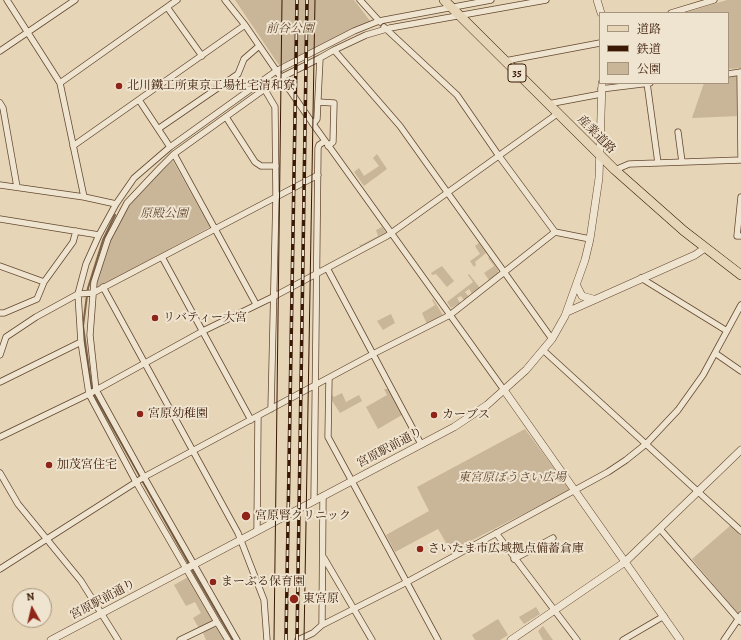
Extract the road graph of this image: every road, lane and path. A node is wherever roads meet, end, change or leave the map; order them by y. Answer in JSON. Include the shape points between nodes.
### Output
{"nodes":[{"id":1,"x":7,"y":0,"type":"edge"},
{"id":2,"x":75,"y":0,"type":"edge"},
{"id":3,"x":177,"y":0,"type":"edge"},
{"id":4,"x":225,"y":0,"type":"edge"},
{"id":5,"x":360,"y":0,"type":"edge"},
{"id":6,"x":444,"y":0,"type":"edge"},
{"id":7,"x":491,"y":0,"type":"edge"},
{"id":8,"x":546,"y":0,"type":"edge"},
{"id":9,"x":597,"y":0,"type":"edge"},
{"id":10,"x":714,"y":0,"type":"edge"},
{"id":11,"x":167,"y":7,"type":"junction"},
{"id":12,"x":452,"y":8,"type":"junction"},
{"id":13,"x":601,"y":12,"type":"edge"},
{"id":14,"x":674,"y":12,"type":"edge"},
{"id":15,"x":460,"y":16,"type":"junction"},
{"id":16,"x":245,"y":25,"type":"junction"},
{"id":17,"x":382,"y":25,"type":"junction"},
{"id":18,"x":27,"y":31,"type":"junction"},
{"id":19,"x":599,"y":43,"type":"edge"},
{"id":20,"x":259,"y":46,"type":"junction"},
{"id":21,"x":334,"y":50,"type":"junction"},
{"id":22,"x":0,"y":51,"type":"edge"},
{"id":23,"x":202,"y":56,"type":"junction"},
{"id":24,"x":320,"y":58,"type":"junction"},
{"id":25,"x":505,"y":61,"type":"junction"},
{"id":26,"x":276,"y":71,"type":"junction"},
{"id":27,"x":741,"y":72,"type":"edge"},
{"id":28,"x":729,"y":74,"type":"edge"},
{"id":29,"x":280,"y":78,"type":"junction"},
{"id":30,"x":60,"y":83,"type":"junction"},
{"id":31,"x":639,"y":84,"type":"edge"},
{"id":32,"x":647,"y":84,"type":"edge"},
{"id":33,"x":601,"y":89,"type":"edge"},
{"id":34,"x":265,"y":90,"type":"junction"},
{"id":35,"x":138,"y":100,"type":"junction"},
{"id":36,"x":318,"y":102,"type":"junction"},
{"id":37,"x":0,"y":103,"type":"edge"},
{"id":38,"x":548,"y":104,"type":"junction"},
{"id":39,"x":741,"y":113,"type":"edge"},
{"id":40,"x":557,"y":114,"type":"junction"},
{"id":41,"x":226,"y":117,"type":"junction"},
{"id":42,"x":312,"y":124,"type":"junction"},
{"id":43,"x":158,"y":129,"type":"junction"},
{"id":44,"x":678,"y":132,"type":"dead end"},
{"id":45,"x":327,"y":143,"type":"junction"},
{"id":46,"x":73,"y":146,"type":"junction"},
{"id":47,"x":170,"y":148,"type":"junction"},
{"id":48,"x":174,"y":154,"type":"junction"},
{"id":49,"x":499,"y":156,"type":"junction"},
{"id":50,"x":601,"y":157,"type":"junction"},
{"id":51,"x":741,"y":159,"type":"edge"},
{"id":52,"x":682,"y":162,"type":"junction"},
{"id":53,"x":658,"y":163,"type":"junction"},
{"id":54,"x":276,"y":166,"type":"junction"},
{"id":55,"x":615,"y":170,"type":"junction"},
{"id":56,"x":318,"y":175,"type":"junction"},
{"id":57,"x":0,"y":185,"type":"edge"},
{"id":58,"x":17,"y":187,"type":"junction"},
{"id":59,"x":447,"y":193,"type":"junction"},
{"id":60,"x":84,"y":197,"type":"junction"},
{"id":61,"x":276,"y":197,"type":"junction"},
{"id":62,"x":741,"y":198,"type":"edge"},
{"id":63,"x":116,"y":204,"type":"junction"},
{"id":64,"x":0,"y":219,"type":"edge"},
{"id":65,"x":215,"y":230,"type":"junction"},
{"id":66,"x":76,"y":232,"type":"junction"},
{"id":67,"x":555,"y":232,"type":"junction"},
{"id":68,"x":391,"y":234,"type":"junction"},
{"id":69,"x":99,"y":235,"type":"junction"},
{"id":70,"x":741,"y":236,"type":"edge"},
{"id":71,"x":590,"y":239,"type":"junction"},
{"id":72,"x":705,"y":248,"type":"junction"},
{"id":73,"x":162,"y":257,"type":"junction"},
{"id":74,"x":0,"y":266,"type":"edge"},
{"id":75,"x":327,"y":268,"type":"junction"},
{"id":76,"x":504,"y":272,"type":"junction"},
{"id":77,"x":316,"y":274,"type":"junction"},
{"id":78,"x":741,"y":275,"type":"edge"},
{"id":79,"x":642,"y":278,"type":"junction"},
{"id":80,"x":44,"y":282,"type":"junction"},
{"id":81,"x":577,"y":285,"type":"junction"},
{"id":82,"x":103,"y":287,"type":"junction"},
{"id":83,"x":86,"y":293,"type":"junction"},
{"id":84,"x":273,"y":297,"type":"junction"},
{"id":85,"x":595,"y":299,"type":"junction"},
{"id":86,"x":256,"y":304,"type":"junction"},
{"id":87,"x":741,"y":305,"type":"edge"},
{"id":88,"x":567,"y":312,"type":"junction"},
{"id":89,"x":0,"y":313,"type":"edge"},
{"id":90,"x":450,"y":315,"type":"junction"},
{"id":91,"x":203,"y":331,"type":"junction"},
{"id":92,"x":727,"y":331,"type":"junction"},
{"id":93,"x":552,"y":339,"type":"junction"},
{"id":94,"x":81,"y":342,"type":"junction"},
{"id":95,"x":543,"y":350,"type":"junction"},
{"id":96,"x":715,"y":353,"type":"junction"},
{"id":97,"x":373,"y":354,"type":"junction"},
{"id":98,"x":0,"y":355,"type":"edge"},
{"id":99,"x":145,"y":364,"type":"junction"},
{"id":100,"x":741,"y":371,"type":"edge"},
{"id":101,"x":329,"y":378,"type":"junction"},
{"id":102,"x":0,"y":382,"type":"edge"},
{"id":103,"x":314,"y":387,"type":"junction"},
{"id":104,"x":96,"y":390,"type":"junction"},
{"id":105,"x":504,"y":390,"type":"junction"},
{"id":106,"x":89,"y":394,"type":"junction"},
{"id":107,"x":271,"y":409,"type":"junction"},
{"id":108,"x":258,"y":416,"type":"junction"},
{"id":109,"x":251,"y":420,"type":"junction"},
{"id":110,"x":0,"y":437,"type":"edge"},
{"id":111,"x":421,"y":444,"type":"junction"},
{"id":112,"x":646,"y":444,"type":"junction"},
{"id":113,"x":741,"y":450,"type":"edge"},
{"id":114,"x":193,"y":451,"type":"junction"},
{"id":115,"x":144,"y":477,"type":"junction"},
{"id":116,"x":1,"y":478,"type":"edge"},
{"id":117,"x":352,"y":481,"type":"junction"},
{"id":118,"x":136,"y":482,"type":"junction"},
{"id":119,"x":575,"y":490,"type":"junction"},
{"id":120,"x":699,"y":492,"type":"junction"},
{"id":121,"x":323,"y":496,"type":"junction"},
{"id":122,"x":314,"y":501,"type":"junction"},
{"id":123,"x":660,"y":529,"type":"junction"},
{"id":124,"x":257,"y":531,"type":"junction"},
{"id":125,"x":741,"y":531,"type":"edge"},
{"id":126,"x":496,"y":533,"type":"junction"},
{"id":127,"x":553,"y":538,"type":"dead end"},
{"id":128,"x":46,"y":540,"type":"junction"},
{"id":129,"x":241,"y":540,"type":"junction"},
{"id":130,"x":323,"y":558,"type":"junction"},
{"id":131,"x":514,"y":559,"type":"junction"},
{"id":132,"x":625,"y":562,"type":"junction"},
{"id":133,"x":194,"y":564,"type":"junction"},
{"id":134,"x":0,"y":569,"type":"edge"},
{"id":135,"x":186,"y":569,"type":"junction"},
{"id":136,"x":407,"y":582,"type":"junction"},
{"id":137,"x":355,"y":608,"type":"junction"},
{"id":138,"x":554,"y":611,"type":"junction"},
{"id":139,"x":102,"y":613,"type":"junction"},
{"id":140,"x":664,"y":616,"type":"junction"},
{"id":141,"x":740,"y":618,"type":"edge"},
{"id":142,"x":217,"y":622,"type":"junction"},
{"id":143,"x":322,"y":625,"type":"junction"},
{"id":144,"x":313,"y":633,"type":"junction"},
{"id":145,"x":51,"y":640,"type":"edge"},
{"id":146,"x":118,"y":640,"type":"edge"},
{"id":147,"x":180,"y":640,"type":"edge"},
{"id":148,"x":228,"y":640,"type":"edge"},
{"id":149,"x":237,"y":640,"type":"edge"},
{"id":150,"x":267,"y":640,"type":"edge"},
{"id":151,"x":298,"y":640,"type":"edge"},
{"id":152,"x":313,"y":640,"type":"edge"},
{"id":153,"x":372,"y":640,"type":"edge"},
{"id":154,"x":438,"y":640,"type":"edge"},
{"id":155,"x":511,"y":640,"type":"edge"},
{"id":156,"x":577,"y":640,"type":"edge"},
{"id":157,"x":623,"y":640,"type":"edge"},
{"id":158,"x":680,"y":640,"type":"edge"},
{"id":159,"x":724,"y":640,"type":"edge"}],
"edges":[{"from":1,"to":18,"type":"street"},
{"from":2,"to":18,"type":"street"},
{"from":3,"to":11,"type":"street"},
{"from":4,"to":16,"type":"street"},
{"from":5,"to":17,"type":"street"},
{"from":6,"to":12,"type":"main road","name":"産業道路","number":"35"},
{"from":7,"to":12,"type":"street"},
{"from":8,"to":15,"type":"street"},
{"from":9,"to":13,"type":"street"},
{"from":10,"to":14,"type":"street"},
{"from":11,"to":23,"type":"street"},
{"from":11,"to":30,"type":"street"},
{"from":12,"to":15,"type":"main road","name":"産業道路","number":"35"},
{"from":12,"to":17,"type":"street"},
{"from":15,"to":17,"type":"street"},
{"from":15,"to":25,"type":"main road","name":"産業道路","number":"35"},
{"from":16,"to":20,"type":"street"},
{"from":16,"to":23,"type":"street"},
{"from":17,"to":21,"type":"street","via":[[366,36]]},
{"from":17,"to":26,"type":"street","via":[[354,31]]},
{"from":17,"to":49,"type":"street","via":[[458,94]]},
{"from":18,"to":22,"type":"street"},
{"from":18,"to":30,"type":"street"},
{"from":19,"to":25,"type":"street"},
{"from":20,"to":26,"type":"street"},
{"from":20,"to":43,"type":"street","via":[[244,59],[238,74]]},
{"from":21,"to":24,"type":"street"},
{"from":21,"to":59,"type":"street","via":[[400,126]]},
{"from":23,"to":35,"type":"street"},
{"from":24,"to":29,"type":"street"},
{"from":24,"to":36,"type":"street"},
{"from":25,"to":38,"type":"main road","name":"産業道路","number":"35"},
{"from":26,"to":29,"type":"street"},
{"from":26,"to":47,"type":"street"},
{"from":27,"to":28,"type":"street"},
{"from":27,"to":39,"type":"street"},
{"from":29,"to":34,"type":"street"},
{"from":29,"to":42,"type":"street"},
{"from":30,"to":46,"type":"street"},
{"from":31,"to":33,"type":"street"},
{"from":32,"to":53,"type":"street"},
{"from":33,"to":38,"type":"street"},
{"from":33,"to":50,"type":"street","name":"宮原駅前通り"},
{"from":34,"to":41,"type":"street"},
{"from":34,"to":54,"type":"street","via":[[275,107]]},
{"from":35,"to":43,"type":"street"},
{"from":35,"to":46,"type":"street"},
{"from":36,"to":42,"type":"street","via":[[317,119]]},
{"from":36,"to":45,"type":"street","via":[[334,103],[333,142]]},
{"from":37,"to":58,"type":"street"},
{"from":38,"to":40,"type":"main road","name":"産業道路","number":"35"},
{"from":39,"to":51,"type":"street"},
{"from":40,"to":49,"type":"street"},
{"from":40,"to":50,"type":"main road","name":"産業道路","number":"35"},
{"from":41,"to":48,"type":"street"},
{"from":41,"to":54,"type":"street","via":[[256,162],[261,166]]},
{"from":42,"to":45,"type":"street"},
{"from":43,"to":47,"type":"street"},
{"from":44,"to":52,"type":"street"},
{"from":45,"to":56,"type":"street","via":[[319,145],[318,148]]},
{"from":45,"to":68,"type":"street"},
{"from":46,"to":60,"type":"street"},
{"from":47,"to":63,"type":"street","via":[[134,178]]},
{"from":48,"to":65,"type":"street"},
{"from":48,"to":83,"type":"street","via":[[126,203],[108,239],[94,282]]},
{"from":49,"to":59,"type":"street"},
{"from":49,"to":67,"type":"street"},
{"from":50,"to":55,"type":"main road","name":"産業道路","number":"35"},
{"from":50,"to":71,"type":"street","name":"宮原駅前通り"},
{"from":51,"to":52,"type":"street"},
{"from":52,"to":53,"type":"street"},
{"from":53,"to":55,"type":"street","via":[[629,164]]},
{"from":54,"to":61,"type":"street"},
{"from":55,"to":72,"type":"main road","name":"産業道路","number":"35"},
{"from":56,"to":61,"type":"street"},
{"from":56,"to":77,"type":"street"},
{"from":57,"to":58,"type":"street"},
{"from":58,"to":60,"type":"street"},
{"from":59,"to":68,"type":"street"},
{"from":59,"to":76,"type":"street"},
{"from":60,"to":63,"type":"street"},
{"from":61,"to":65,"type":"street"},
{"from":61,"to":84,"type":"street"},
{"from":62,"to":70,"type":"street","via":[[737,236]]},
{"from":63,"to":69,"type":"street"},
{"from":64,"to":66,"type":"street"},
{"from":65,"to":73,"type":"street"},
{"from":65,"to":86,"type":"street"},
{"from":66,"to":69,"type":"street"},
{"from":66,"to":80,"type":"street","via":[[73,242]]},
{"from":67,"to":71,"type":"street"},
{"from":67,"to":76,"type":"street"},
{"from":68,"to":75,"type":"street"},
{"from":68,"to":90,"type":"street"},
{"from":69,"to":83,"type":"street","via":[[86,264]]},
{"from":71,"to":81,"type":"street","name":"宮原駅前通り"},
{"from":72,"to":78,"type":"main road","name":"産業道路","number":"35"},
{"from":72,"to":79,"type":"street","via":[[695,255]]},
{"from":73,"to":82,"type":"street"},
{"from":73,"to":91,"type":"street"},
{"from":74,"to":80,"type":"street"},
{"from":75,"to":77,"type":"street"},
{"from":75,"to":97,"type":"street"},
{"from":76,"to":90,"type":"street"},
{"from":76,"to":93,"type":"street"},
{"from":77,"to":84,"type":"street"},
{"from":77,"to":103,"type":"street"},
{"from":79,"to":85,"type":"street"},
{"from":79,"to":92,"type":"street"},
{"from":80,"to":89,"type":"street","via":[[37,299]]},
{"from":81,"to":85,"type":"street","via":[[582,296]]},
{"from":81,"to":88,"type":"street","name":"宮原駅前通り"},
{"from":82,"to":83,"type":"street"},
{"from":82,"to":99,"type":"street"},
{"from":83,"to":94,"type":"street"},
{"from":83,"to":98,"type":"street","via":[[36,317],[6,337]]},
{"from":83,"to":104,"type":"street"},
{"from":84,"to":86,"type":"street"},
{"from":84,"to":107,"type":"street"},
{"from":85,"to":88,"type":"street"},
{"from":86,"to":91,"type":"street"},
{"from":87,"to":92,"type":"street"},
{"from":88,"to":93,"type":"street","name":"宮原駅前通り"},
{"from":90,"to":97,"type":"street"},
{"from":90,"to":105,"type":"street"},
{"from":91,"to":99,"type":"street"},
{"from":91,"to":109,"type":"street"},
{"from":92,"to":96,"type":"street"},
{"from":93,"to":95,"type":"street","name":"宮原駅前通り"},
{"from":94,"to":102,"type":"street"},
{"from":94,"to":106,"type":"street"},
{"from":95,"to":105,"type":"street","name":"宮原駅前通り"},
{"from":95,"to":112,"type":"street"},
{"from":96,"to":100,"type":"street"},
{"from":96,"to":112,"type":"street","via":[[678,410]]},
{"from":97,"to":101,"type":"street"},
{"from":97,"to":111,"type":"street"},
{"from":99,"to":104,"type":"street"},
{"from":99,"to":114,"type":"street"},
{"from":101,"to":103,"type":"street"},
{"from":101,"to":117,"type":"street","via":[[328,437]]},
{"from":103,"to":107,"type":"street"},
{"from":103,"to":122,"type":"street"},
{"from":104,"to":106,"type":"street"},
{"from":104,"to":115,"type":"street"},
{"from":105,"to":111,"type":"street","name":"宮原駅前通り","via":[[470,417]]},
{"from":105,"to":119,"type":"street"},
{"from":106,"to":110,"type":"street"},
{"from":106,"to":118,"type":"street"},
{"from":107,"to":108,"type":"street"},
{"from":108,"to":109,"type":"street"},
{"from":108,"to":124,"type":"street"},
{"from":109,"to":114,"type":"street"},
{"from":111,"to":117,"type":"street","name":"宮原駅前通り"},
{"from":112,"to":119,"type":"street","via":[[608,472]]},
{"from":112,"to":120,"type":"street"},
{"from":113,"to":120,"type":"street"},
{"from":114,"to":115,"type":"street"},
{"from":114,"to":129,"type":"street"},
{"from":115,"to":118,"type":"street"},
{"from":115,"to":133,"type":"street"},
{"from":116,"to":128,"type":"street"},
{"from":117,"to":121,"type":"street","name":"宮原駅前通り"},
{"from":117,"to":136,"type":"street"},
{"from":118,"to":128,"type":"street"},
{"from":118,"to":135,"type":"street"},
{"from":119,"to":126,"type":"street"},
{"from":119,"to":132,"type":"street"},
{"from":120,"to":123,"type":"street"},
{"from":120,"to":125,"type":"street"},
{"from":121,"to":122,"type":"street","name":"宮原駅前通り"},
{"from":121,"to":130,"type":"street"},
{"from":122,"to":124,"type":"street","name":"宮原駅前通り"},
{"from":123,"to":132,"type":"street"},
{"from":123,"to":141,"type":"street"},
{"from":124,"to":129,"type":"street","name":"宮原駅前通り"},
{"from":126,"to":131,"type":"street"},
{"from":126,"to":136,"type":"street"},
{"from":127,"to":131,"type":"street"},
{"from":128,"to":134,"type":"street"},
{"from":128,"to":139,"type":"street","via":[[81,580]]},
{"from":129,"to":133,"type":"street","name":"宮原駅前通り"},
{"from":129,"to":150,"type":"street","via":[[264,600]]},
{"from":130,"to":137,"type":"street"},
{"from":130,"to":143,"type":"street"},
{"from":131,"to":138,"type":"street"},
{"from":132,"to":138,"type":"street"},
{"from":132,"to":140,"type":"street"},
{"from":133,"to":135,"type":"street","name":"宮原駅前通り"},
{"from":133,"to":149,"type":"street"},
{"from":135,"to":139,"type":"street","name":"宮原駅前通り"},
{"from":135,"to":142,"type":"street"},
{"from":136,"to":137,"type":"street"},
{"from":136,"to":154,"type":"street"},
{"from":137,"to":143,"type":"street"},
{"from":137,"to":153,"type":"street"},
{"from":138,"to":155,"type":"street"},
{"from":138,"to":156,"type":"street"},
{"from":139,"to":145,"type":"street","name":"宮原駅前通り"},
{"from":139,"to":146,"type":"street"},
{"from":140,"to":157,"type":"street"},
{"from":140,"to":158,"type":"street"},
{"from":141,"to":159,"type":"street"},
{"from":142,"to":147,"type":"street"},
{"from":142,"to":148,"type":"street"},
{"from":143,"to":144,"type":"street"},
{"from":144,"to":151,"type":"street"},
{"from":144,"to":152,"type":"street"}]}
